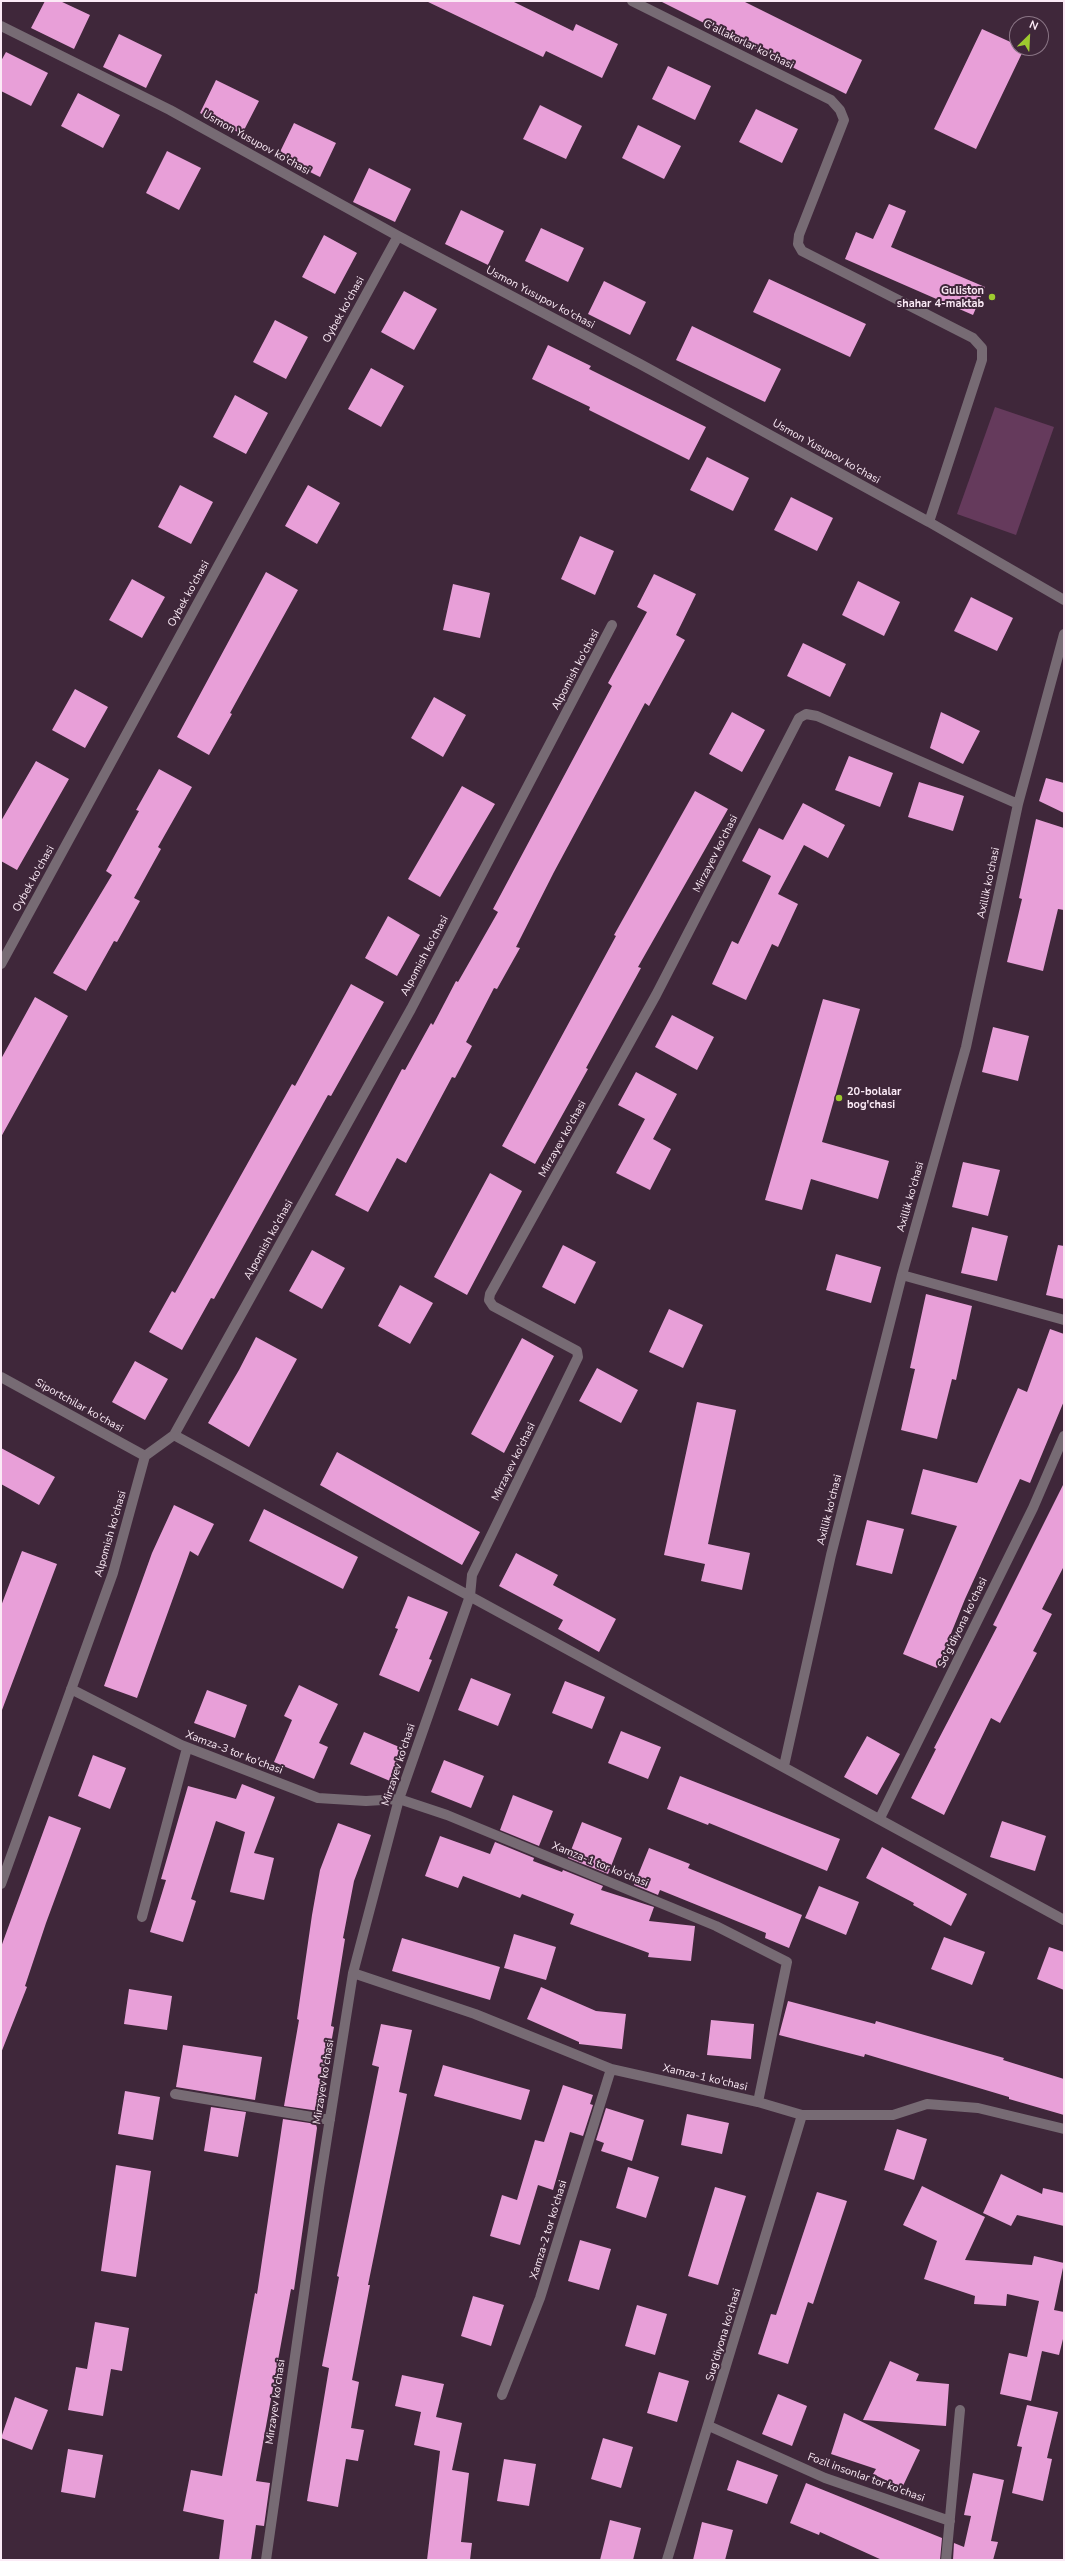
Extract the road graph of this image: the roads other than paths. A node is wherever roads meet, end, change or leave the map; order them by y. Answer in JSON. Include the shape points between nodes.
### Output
{"nodes":[{"id":1,"x":632,"y":1,"type":"edge"},
{"id":2,"x":1,"y":26,"type":"edge"},
{"id":3,"x":398,"y":236,"type":"junction"},
{"id":4,"x":929,"y":522,"type":"junction"},
{"id":5,"x":1064,"y":600,"type":"edge"},
{"id":6,"x":612,"y":625,"type":"dead end"},
{"id":7,"x":1064,"y":634,"type":"edge"},
{"id":8,"x":1018,"y":804,"type":"junction"},
{"id":9,"x":1,"y":964,"type":"edge"},
{"id":10,"x":902,"y":1275,"type":"junction"},
{"id":11,"x":1064,"y":1320,"type":"edge"},
{"id":12,"x":1,"y":1377,"type":"edge"},
{"id":13,"x":174,"y":1435,"type":"junction"},
{"id":14,"x":1064,"y":1436,"type":"edge"},
{"id":15,"x":145,"y":1456,"type":"junction"},
{"id":16,"x":470,"y":1596,"type":"junction"},
{"id":17,"x":71,"y":1688,"type":"junction"},
{"id":18,"x":187,"y":1748,"type":"junction"},
{"id":19,"x":784,"y":1766,"type":"junction"},
{"id":20,"x":400,"y":1799,"type":"junction"},
{"id":21,"x":880,"y":1818,"type":"junction"},
{"id":22,"x":1,"y":1884,"type":"edge"},
{"id":23,"x":142,"y":1917,"type":"dead end"},
{"id":24,"x":1064,"y":1920,"type":"edge"},
{"id":25,"x":353,"y":1973,"type":"junction"},
{"id":26,"x":611,"y":2069,"type":"junction"},
{"id":27,"x":175,"y":2094,"type":"dead end"},
{"id":28,"x":758,"y":2102,"type":"junction"},
{"id":29,"x":802,"y":2115,"type":"junction"},
{"id":30,"x":330,"y":2120,"type":"junction"},
{"id":31,"x":1064,"y":2129,"type":"edge"},
{"id":32,"x":502,"y":2395,"type":"dead end"},
{"id":33,"x":960,"y":2410,"type":"dead end"},
{"id":34,"x":709,"y":2426,"type":"junction"},
{"id":35,"x":950,"y":2521,"type":"junction"},
{"id":36,"x":266,"y":2560,"type":"edge"},
{"id":37,"x":667,"y":2560,"type":"edge"},
{"id":38,"x":946,"y":2560,"type":"edge"}],
"edges":[{"from":1,"to":4,"type":"street","name":"G'allakorlar ko'chasi","via":[[831,100],[840,110],[844,120],[799,234],[798,244],[802,251],[973,338],[982,348],[982,360]]},
{"from":2,"to":3,"type":"street","name":"Usmon Yusupov ko'chasi","via":[[170,110]]},
{"from":3,"to":4,"type":"street","name":"Usmon Yusupov ko'chasi"},
{"from":3,"to":9,"type":"street","name":"Oybek ko'chasi"},
{"from":4,"to":5,"type":"street","name":"Usmon Yusupov ko'chasi"},
{"from":6,"to":13,"type":"street","name":"Alpomish ko'chasi","via":[[411,1009]]},
{"from":7,"to":8,"type":"street","name":"Axillik ko'chasi"},
{"from":8,"to":10,"type":"street","name":"Axillik ko'chasi","via":[[966,1047]]},
{"from":8,"to":16,"type":"street","name":"Mirzayev ko'chasi","via":[[817,716],[806,714],[799,718],[656,995],[490,1294],[489,1300],[493,1306],[579,1354],[472,1575]]},
{"from":10,"to":11,"type":"street"},
{"from":10,"to":19,"type":"street","name":"Axillik ko'chasi","via":[[831,1555]]},
{"from":12,"to":15,"type":"street","name":"Siportchilar ko'chasi"},
{"from":13,"to":15,"type":"street","name":"Alpomish ko'chasi"},
{"from":13,"to":16,"type":"street"},
{"from":14,"to":21,"type":"street","name":"So'g'diyona ko'chasi","via":[[1033,1508]]},
{"from":15,"to":17,"type":"street","name":"Alpomish ko'chasi","via":[[113,1573]]},
{"from":16,"to":19,"type":"street"},
{"from":16,"to":20,"type":"street","name":"Mirzayev ko'chasi"},
{"from":17,"to":18,"type":"street","name":"Xamza-3 tor ko'chasi"},
{"from":17,"to":22,"type":"street","name":"Alpomish ko'chasi"},
{"from":18,"to":20,"type":"street","name":"Xamza-3 tor ko'chasi","via":[[318,1798],[366,1801]]},
{"from":18,"to":23,"type":"street"},
{"from":19,"to":21,"type":"street"},
{"from":20,"to":25,"type":"street","name":"Mirzayev ko'chasi"},
{"from":20,"to":28,"type":"street","name":"Xamza-1 tor ko'chasi","via":[[447,1815],[716,1926],[787,1962]]},
{"from":21,"to":24,"type":"street"},
{"from":25,"to":26,"type":"street","name":"Xamza-1 ko'chasi","via":[[475,2014]]},
{"from":25,"to":30,"type":"street","name":"Mirzayev ko'chasi"},
{"from":26,"to":28,"type":"street","name":"Xamza-1 ko'chasi"},
{"from":26,"to":32,"type":"street","name":"Xamza-2 tor ko'chasi","via":[[540,2298]]},
{"from":27,"to":30,"type":"street"},
{"from":28,"to":29,"type":"street","name":"Xamza-1 ko'chasi"},
{"from":29,"to":31,"type":"street","name":"Xamza-1 ko'chasi","via":[[893,2115],[927,2104],[978,2108]]},
{"from":29,"to":34,"type":"street","name":"Sug'diyona ko'chasi"},
{"from":30,"to":36,"type":"street","name":"Mirzayev ko'chasi"},
{"from":33,"to":35,"type":"street"},
{"from":34,"to":35,"type":"street","name":"Fozil insonlar tor ko'chasi","via":[[825,2478]]},
{"from":34,"to":37,"type":"street","name":"Sug'diyona ko'chasi","via":[[680,2510]]},
{"from":35,"to":38,"type":"street"}]}
